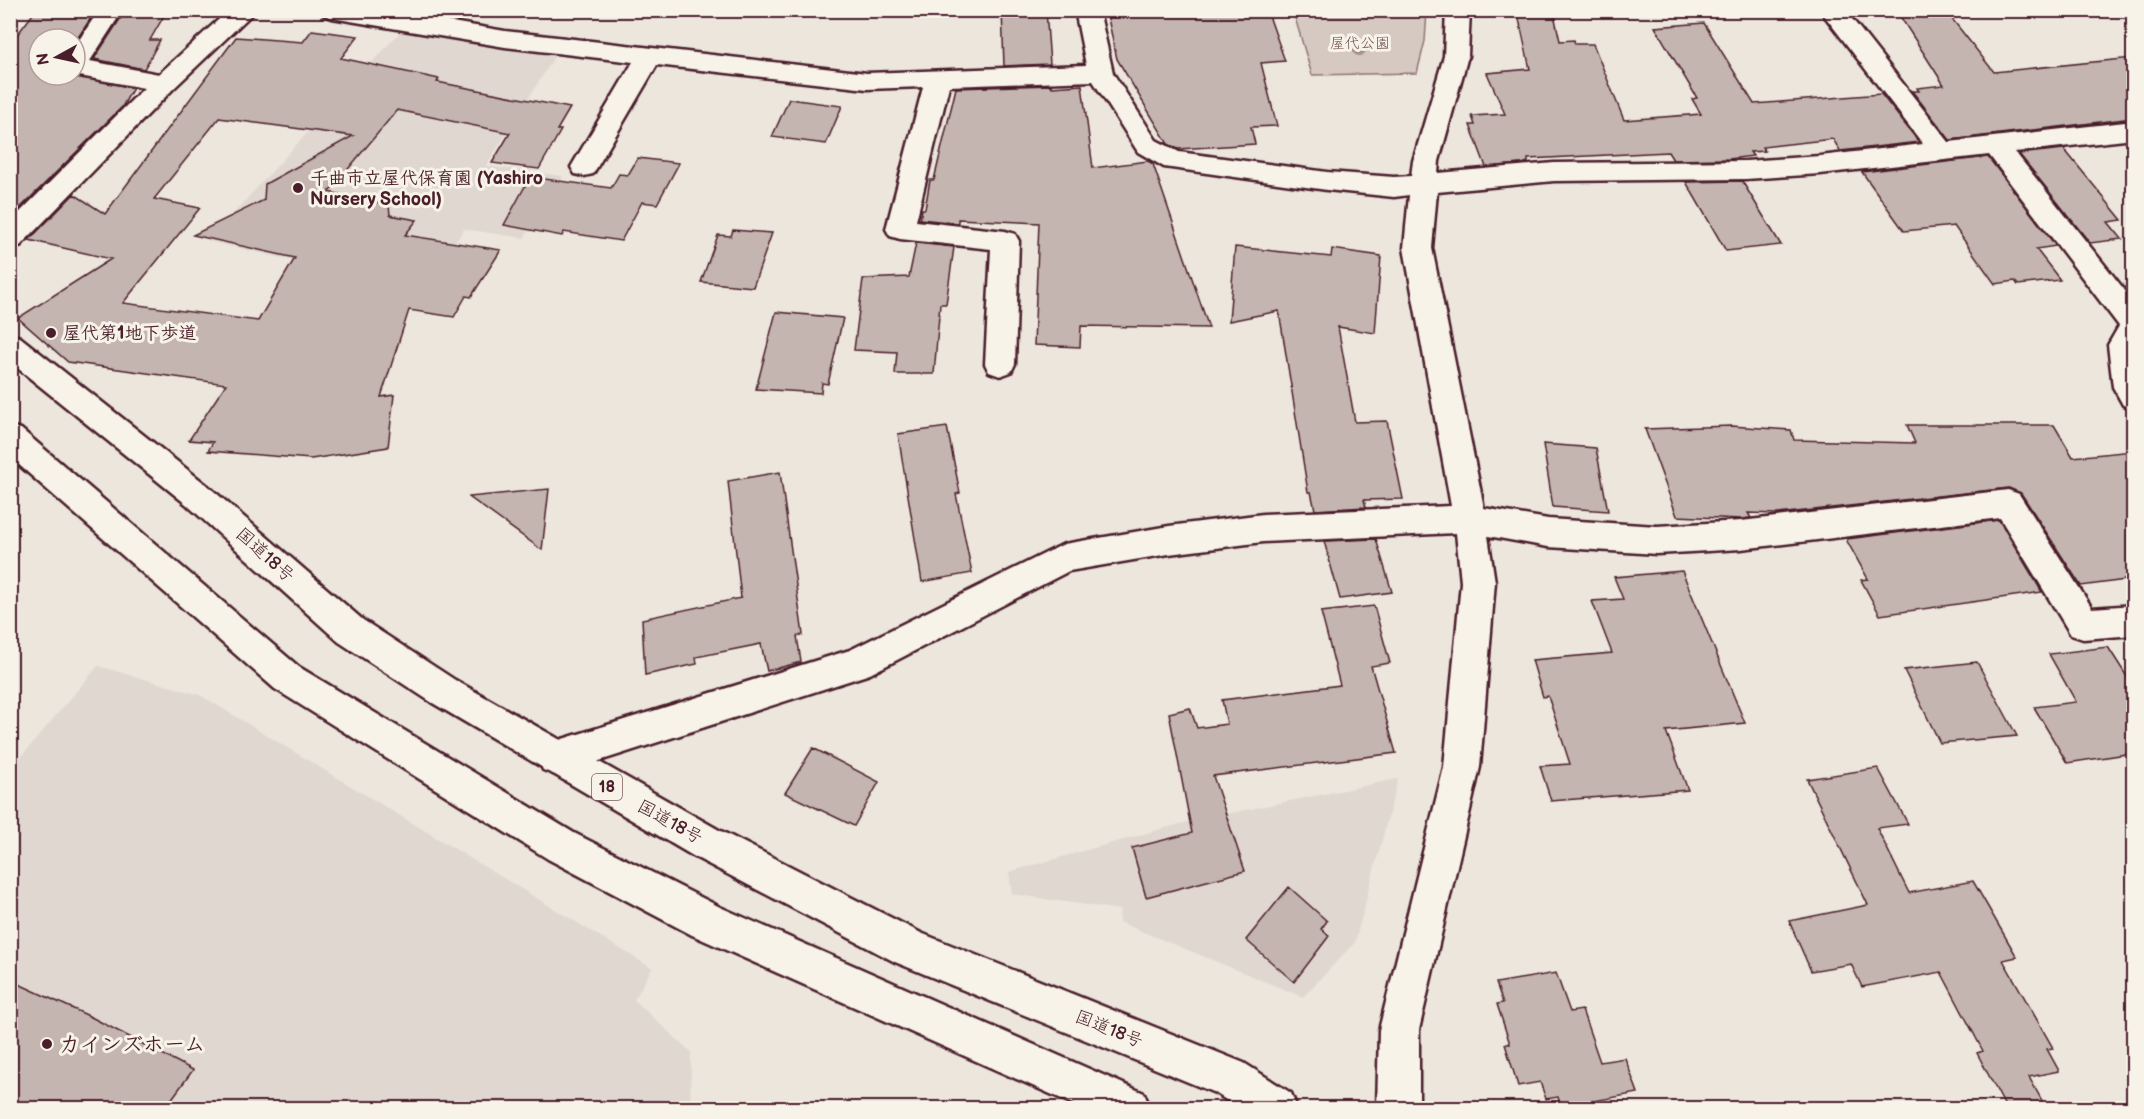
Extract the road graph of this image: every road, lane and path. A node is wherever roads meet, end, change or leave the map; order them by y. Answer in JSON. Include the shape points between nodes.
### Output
{"nodes":[{"id":1,"x":111,"y":10,"type":"edge"},
{"id":2,"x":243,"y":10,"type":"edge"},
{"id":3,"x":332,"y":10,"type":"edge"},
{"id":4,"x":1087,"y":10,"type":"edge"},
{"id":5,"x":1458,"y":10,"type":"edge"},
{"id":6,"x":1832,"y":10,"type":"edge"},
{"id":7,"x":87,"y":47,"type":"edge"},
{"id":8,"x":650,"y":55,"type":"junction"},
{"id":9,"x":87,"y":68,"type":"edge"},
{"id":10,"x":1100,"y":73,"type":"junction"},
{"id":11,"x":938,"y":79,"type":"junction"},
{"id":12,"x":164,"y":83,"type":"junction"},
{"id":13,"x":2133,"y":130,"type":"edge"},
{"id":14,"x":1996,"y":146,"type":"junction"},
{"id":15,"x":1942,"y":151,"type":"junction"},
{"id":16,"x":584,"y":167,"type":"dead end"},
{"id":17,"x":1422,"y":184,"type":"junction"},
{"id":18,"x":10,"y":239,"type":"edge"},
{"id":19,"x":2133,"y":325,"type":"edge"},
{"id":20,"x":10,"y":345,"type":"edge"},
{"id":21,"x":1000,"y":364,"type":"dead end"},
{"id":22,"x":2133,"y":396,"type":"edge"},
{"id":23,"x":10,"y":438,"type":"edge"},
{"id":24,"x":1470,"y":519,"type":"junction"},
{"id":25,"x":2133,"y":620,"type":"edge"},
{"id":26,"x":556,"y":758,"type":"junction"},
{"id":27,"x":1129,"y":1108,"type":"edge"},
{"id":28,"x":1276,"y":1108,"type":"edge"},
{"id":29,"x":1398,"y":1108,"type":"edge"}],
"edges":[{"from":1,"to":7,"type":"main road"},
{"from":2,"to":12,"type":"main road"},
{"from":3,"to":8,"type":"main road","via":[[505,39]]},
{"from":4,"to":10,"type":"main road"},
{"from":5,"to":17,"type":"main road","via":[[1456,56]]},
{"from":6,"to":15,"type":"main road"},
{"from":8,"to":11,"type":"main road","via":[[867,81]]},
{"from":8,"to":16,"type":"main road"},
{"from":9,"to":12,"type":"main road"},
{"from":10,"to":11,"type":"main road"},
{"from":10,"to":17,"type":"main road","via":[[1147,146],[1173,160],[1327,181],[1394,187]]},
{"from":11,"to":21,"type":"main road","via":[[900,229],[1005,241]]},
{"from":12,"to":18,"type":"main road"},
{"from":13,"to":14,"type":"main road"},
{"from":14,"to":15,"type":"main road"},
{"from":14,"to":19,"type":"main road"},
{"from":15,"to":17,"type":"main road","via":[[1746,170],[1554,172]]},
{"from":17,"to":24,"type":"main road","via":[[1418,248]]},
{"from":19,"to":22,"type":"main road","via":[[2122,345]]},
{"from":20,"to":26,"type":"main road","name":"国道18号","number":"18","via":[[197,495],[351,631]]},
{"from":23,"to":27,"type":"main road","via":[[287,678],[561,846],[706,921]]},
{"from":24,"to":25,"type":"main road","via":[[1548,533],[1657,540],[1741,535],[2008,504],[2083,624]]},
{"from":24,"to":26,"type":"main road","via":[[1263,528],[1064,558],[858,663]]},
{"from":24,"to":29,"type":"main road","via":[[1478,582],[1462,767],[1399,1030]]},
{"from":26,"to":28,"type":"main road","name":"国道18号","number":"18","via":[[706,843],[909,948],[1229,1078]]}]}
